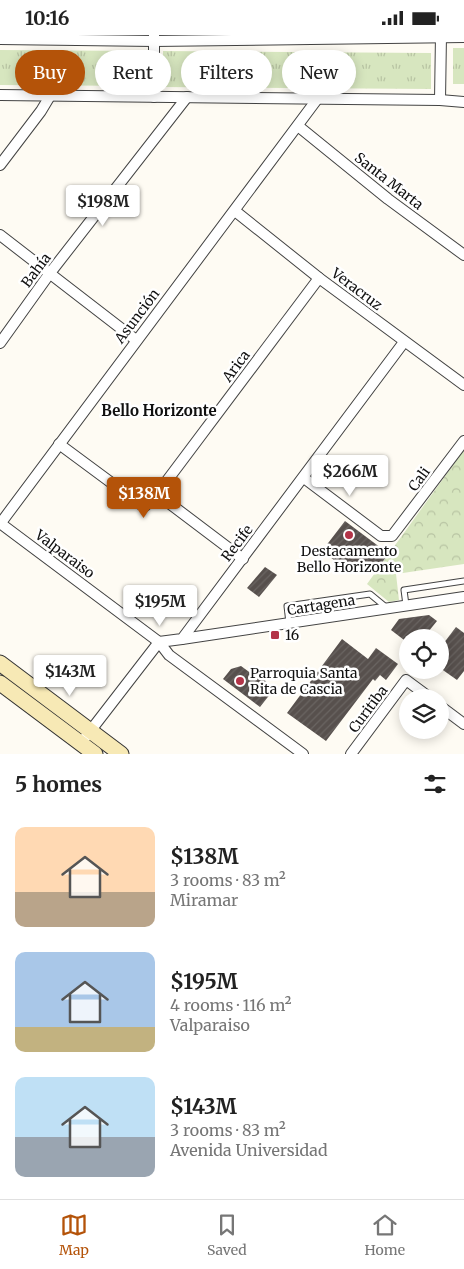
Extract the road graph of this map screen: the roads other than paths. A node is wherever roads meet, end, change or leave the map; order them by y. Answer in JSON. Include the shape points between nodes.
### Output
{"nodes":[{"id":1,"x":441,"y":36,"type":"edge"},
{"id":2,"x":341,"y":37,"type":"edge"},
{"id":3,"x":464,"y":37,"type":"edge"},
{"id":4,"x":154,"y":38,"type":"edge"},
{"id":5,"x":0,"y":39,"type":"edge"},
{"id":6,"x":0,"y":95,"type":"edge"},
{"id":7,"x":50,"y":96,"type":"junction"},
{"id":8,"x":154,"y":97,"type":"junction"},
{"id":9,"x":187,"y":97,"type":"junction"},
{"id":10,"x":318,"y":99,"type":"junction"},
{"id":11,"x":440,"y":100,"type":"junction"},
{"id":12,"x":464,"y":102,"type":"edge"},
{"id":13,"x":298,"y":127,"type":"junction"},
{"id":14,"x":0,"y":165,"type":"edge"},
{"id":15,"x":235,"y":211,"type":"junction"},
{"id":16,"x":0,"y":235,"type":"edge"},
{"id":17,"x":464,"y":255,"type":"edge"},
{"id":18,"x":50,"y":273,"type":"junction"},
{"id":19,"x":319,"y":278,"type":"junction"},
{"id":20,"x":136,"y":340,"type":"junction"},
{"id":21,"x":404,"y":342,"type":"junction"},
{"id":22,"x":0,"y":343,"type":"edge"},
{"id":23,"x":464,"y":385,"type":"edge"},
{"id":24,"x":464,"y":441,"type":"edge"},
{"id":25,"x":58,"y":443,"type":"junction"},
{"id":26,"x":304,"y":478,"type":"junction"},
{"id":27,"x":157,"y":494,"type":"junction"},
{"id":28,"x":0,"y":523,"type":"edge"},
{"id":29,"x":243,"y":559,"type":"junction"},
{"id":30,"x":464,"y":581,"type":"edge"},
{"id":31,"x":464,"y":597,"type":"edge"},
{"id":32,"x":406,"y":606,"type":"junction"},
{"id":33,"x":388,"y":608,"type":"junction"},
{"id":34,"x":289,"y":623,"type":"junction"},
{"id":35,"x":182,"y":639,"type":"junction"},
{"id":36,"x":159,"y":642,"type":"junction"},
{"id":37,"x":0,"y":663,"type":"edge"},
{"id":38,"x":0,"y":683,"type":"edge"},
{"id":39,"x":399,"y":689,"type":"edge"},
{"id":40,"x":399,"y":689,"type":"edge"},
{"id":41,"x":418,"y":689,"type":"edge"},
{"id":42,"x":449,"y":713,"type":"edge"},
{"id":43,"x":464,"y":724,"type":"edge"},
{"id":44,"x":91,"y":731,"type":"junction"},
{"id":45,"x":81,"y":743,"type":"junction"},
{"id":46,"x":95,"y":754,"type":"edge"},
{"id":47,"x":121,"y":754,"type":"edge"},
{"id":48,"x":303,"y":754,"type":"edge"},
{"id":49,"x":351,"y":754,"type":"edge"}],
"edges":[{"from":1,"to":2,"type":"street"},
{"from":1,"to":3,"type":"street"},
{"from":1,"to":11,"type":"street"},
{"from":2,"to":4,"type":"street"},
{"from":4,"to":5,"type":"street"},
{"from":4,"to":8,"type":"street"},
{"from":6,"to":7,"type":"street"},
{"from":7,"to":8,"type":"street"},
{"from":7,"to":14,"type":"street"},
{"from":8,"to":9,"type":"street"},
{"from":9,"to":10,"type":"street"},
{"from":9,"to":18,"type":"street","name":"Bahía"},
{"from":10,"to":11,"type":"street"},
{"from":10,"to":13,"type":"street","name":"Asunción"},
{"from":11,"to":12,"type":"street"},
{"from":13,"to":15,"type":"street","name":"Asunción"},
{"from":13,"to":17,"type":"street","name":"Santa Marta"},
{"from":15,"to":19,"type":"street","name":"Veracruz"},
{"from":15,"to":20,"type":"street","name":"Asunción"},
{"from":16,"to":18,"type":"street"},
{"from":18,"to":20,"type":"street"},
{"from":18,"to":22,"type":"street","name":"Bahía"},
{"from":19,"to":21,"type":"street","name":"Veracruz"},
{"from":19,"to":27,"type":"street","name":"Arica"},
{"from":20,"to":25,"type":"street","name":"Asunción"},
{"from":21,"to":23,"type":"street","name":"Veracruz"},
{"from":21,"to":26,"type":"street","name":"Recife"},
{"from":24,"to":26,"type":"street","name":"Cali","via":[[392,536],[381,536]]},
{"from":25,"to":27,"type":"street","via":[[140,504],[149,504]]},
{"from":25,"to":28,"type":"street","name":"Asunción"},
{"from":26,"to":29,"type":"street","name":"Recife"},
{"from":27,"to":29,"type":"street"},
{"from":28,"to":36,"type":"street","name":"Valparaiso"},
{"from":29,"to":35,"type":"street","name":"Recife"},
{"from":30,"to":32,"type":"lane","via":[[404,590]]},
{"from":31,"to":32,"type":"street","name":"Cartagena"},
{"from":32,"to":33,"type":"street","name":"Cartagena"},
{"from":33,"to":34,"type":"street","name":"Cartagena"},
{"from":33,"to":34,"type":"lane","via":[[370,594],[287,606]]},
{"from":34,"to":35,"type":"street","name":"Cartagena"},
{"from":35,"to":36,"type":"street"},
{"from":36,"to":44,"type":"street"},
{"from":36,"to":48,"type":"street","name":"Valparaiso","via":[[169,655]]},
{"from":37,"to":44,"type":"main road"},
{"from":38,"to":45,"type":"main road"},
{"from":39,"to":41,"type":"street","name":"Curitiba","via":[[406,680]]},
{"from":40,"to":49,"type":"street","name":"Curitiba"},
{"from":42,"to":43,"type":"street"},
{"from":44,"to":45,"type":"street"},
{"from":44,"to":47,"type":"main road"},
{"from":45,"to":46,"type":"main road"}]}
